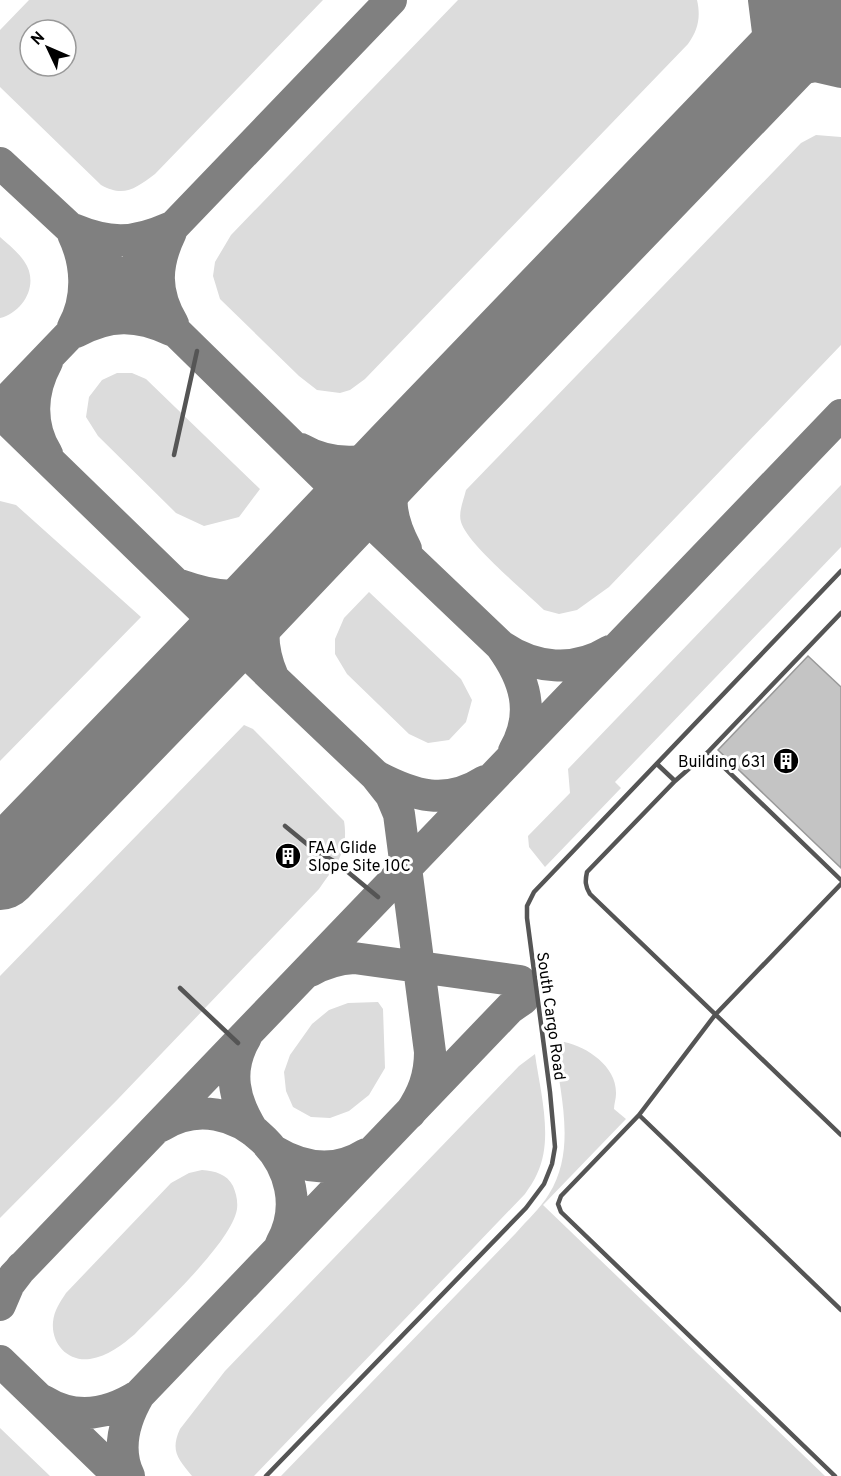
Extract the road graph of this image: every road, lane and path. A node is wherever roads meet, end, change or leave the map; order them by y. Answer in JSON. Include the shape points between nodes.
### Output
{"nodes":[{"id":1,"x":196,"y":351,"type":"dead end"},
{"id":2,"x":174,"y":455,"type":"dead end"},
{"id":3,"x":841,"y":571,"type":"edge"},
{"id":4,"x":841,"y":613,"type":"edge"},
{"id":5,"x":708,"y":752,"type":"junction"},
{"id":6,"x":657,"y":764,"type":"junction"},
{"id":7,"x":675,"y":781,"type":"junction"},
{"id":8,"x":285,"y":826,"type":"dead end"},
{"id":9,"x":841,"y":880,"type":"edge"},
{"id":10,"x":841,"y":884,"type":"edge"},
{"id":11,"x":378,"y":897,"type":"dead end"},
{"id":12,"x":180,"y":988,"type":"dead end"},
{"id":13,"x":715,"y":1015,"type":"junction"},
{"id":14,"x":238,"y":1043,"type":"dead end"},
{"id":15,"x":639,"y":1115,"type":"junction"},
{"id":16,"x":841,"y":1136,"type":"edge"},
{"id":17,"x":841,"y":1310,"type":"edge"},
{"id":18,"x":266,"y":1476,"type":"edge"},
{"id":19,"x":835,"y":1476,"type":"edge"}],
"edges":[{"from":1,"to":2,"type":"lane"},
{"from":3,"to":6,"type":"lane","name":"South Cargo Road"},
{"from":4,"to":5,"type":"lane"},
{"from":5,"to":7,"type":"lane"},
{"from":5,"to":9,"type":"lane"},
{"from":6,"to":7,"type":"lane"},
{"from":6,"to":18,"type":"lane","name":"South Cargo Road","via":[[534,892],[527,906],[555,1147],[544,1184],[526,1208]]},
{"from":7,"to":13,"type":"lane","via":[[587,872],[586,887]]},
{"from":8,"to":11,"type":"lane"},
{"from":10,"to":13,"type":"lane"},
{"from":12,"to":14,"type":"lane"},
{"from":13,"to":15,"type":"lane"},
{"from":13,"to":16,"type":"lane"},
{"from":15,"to":17,"type":"lane"},
{"from":15,"to":19,"type":"lane","via":[[561,1196],[561,1212]]}]}
